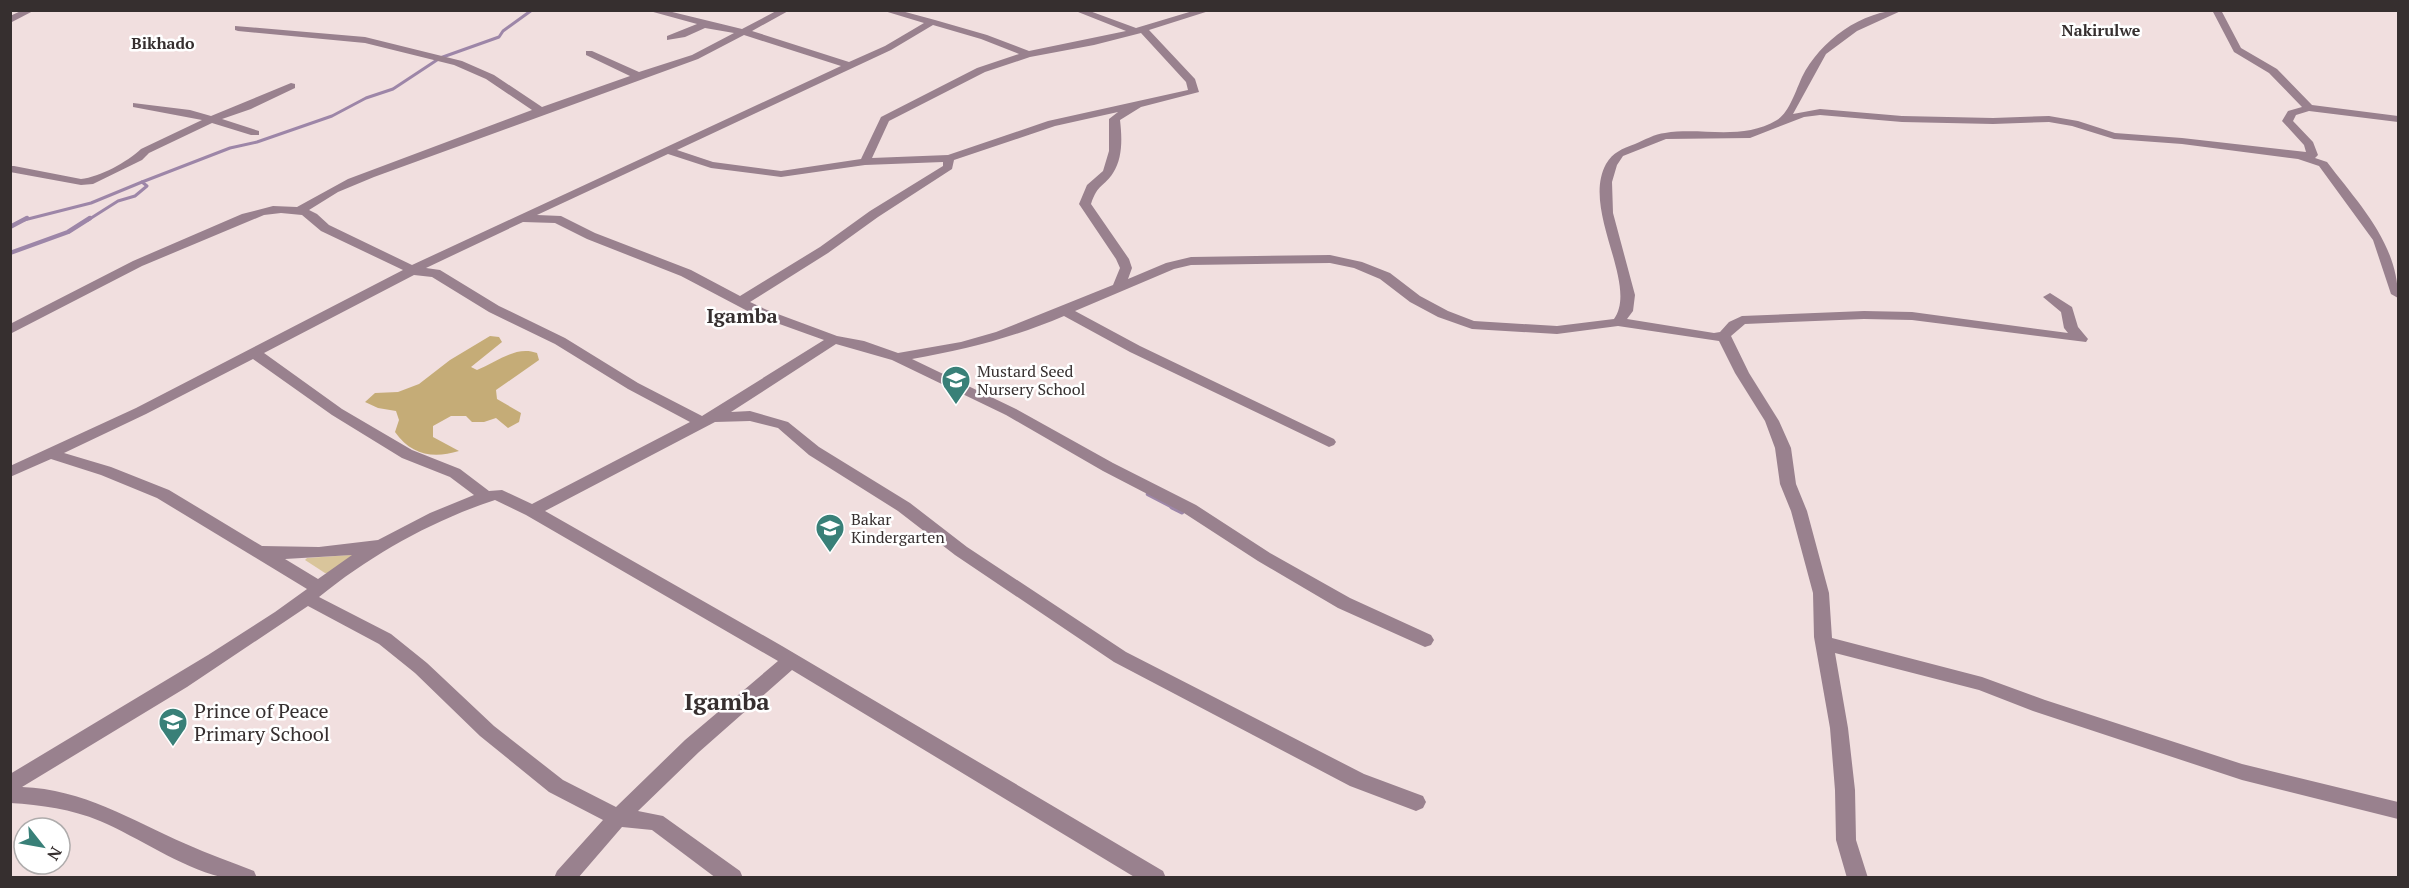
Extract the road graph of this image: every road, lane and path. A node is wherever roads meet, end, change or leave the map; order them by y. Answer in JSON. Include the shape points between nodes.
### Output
{"nodes":[{"id":1,"x":31,"y":10,"type":"edge"},
{"id":2,"x":650,"y":10,"type":"edge"},
{"id":3,"x":786,"y":10,"type":"edge"},
{"id":4,"x":885,"y":10,"type":"edge"},
{"id":5,"x":1077,"y":10,"type":"edge"},
{"id":6,"x":1208,"y":10,"type":"edge"},
{"id":7,"x":1899,"y":10,"type":"edge"},
{"id":8,"x":2216,"y":10,"type":"edge"},
{"id":9,"x":10,"y":20,"type":"edge"},
{"id":10,"x":932,"y":22,"type":"junction"},
{"id":11,"x":712,"y":25,"type":"junction"},
{"id":12,"x":238,"y":28,"type":"dead end"},
{"id":13,"x":1140,"y":30,"type":"junction"},
{"id":14,"x":745,"y":33,"type":"junction"},
{"id":15,"x":670,"y":38,"type":"dead end"},
{"id":16,"x":590,"y":53,"type":"dead end"},
{"id":17,"x":1028,"y":54,"type":"junction"},
{"id":18,"x":850,"y":66,"type":"junction"},
{"id":19,"x":638,"y":76,"type":"junction"},
{"id":20,"x":291,"y":86,"type":"dead end"},
{"id":21,"x":137,"y":105,"type":"dead end"},
{"id":22,"x":1137,"y":105,"type":"junction"},
{"id":23,"x":2309,"y":108,"type":"junction"},
{"id":24,"x":540,"y":111,"type":"junction"},
{"id":25,"x":2398,"y":118,"type":"edge"},
{"id":26,"x":208,"y":121,"type":"junction"},
{"id":27,"x":1781,"y":123,"type":"junction"},
{"id":28,"x":255,"y":133,"type":"dead end"},
{"id":29,"x":669,"y":151,"type":"junction"},
{"id":30,"x":2300,"y":156,"type":"junction"},
{"id":31,"x":949,"y":158,"type":"junction"},
{"id":32,"x":865,"y":162,"type":"junction"},
{"id":33,"x":14,"y":169,"type":"dead end"},
{"id":34,"x":551,"y":205,"type":"junction"},
{"id":35,"x":300,"y":210,"type":"junction"},
{"id":36,"x":523,"y":219,"type":"junction"},
{"id":37,"x":556,"y":219,"type":"junction"},
{"id":38,"x":414,"y":271,"type":"junction"},
{"id":39,"x":1119,"y":287,"type":"junction"},
{"id":40,"x":2398,"y":294,"type":"edge"},
{"id":41,"x":2050,"y":297,"type":"dead end"},
{"id":42,"x":741,"y":302,"type":"junction"},
{"id":43,"x":1065,"y":311,"type":"junction"},
{"id":44,"x":1618,"y":322,"type":"junction"},
{"id":45,"x":10,"y":330,"type":"edge"},
{"id":46,"x":1725,"y":336,"type":"junction"},
{"id":47,"x":834,"y":339,"type":"junction"},
{"id":48,"x":253,"y":352,"type":"junction"},
{"id":49,"x":897,"y":357,"type":"junction"},
{"id":50,"x":707,"y":419,"type":"junction"},
{"id":51,"x":1329,"y":442,"type":"dead end"},
{"id":52,"x":51,"y":454,"type":"junction"},
{"id":53,"x":10,"y":472,"type":"edge"},
{"id":54,"x":487,"y":497,"type":"junction"},
{"id":55,"x":532,"y":510,"type":"junction"},
{"id":56,"x":389,"y":542,"type":"junction"},
{"id":57,"x":256,"y":552,"type":"junction"},
{"id":58,"x":313,"y":593,"type":"junction"},
{"id":59,"x":1425,"y":640,"type":"dead end"},
{"id":60,"x":1824,"y":643,"type":"junction"},
{"id":61,"x":791,"y":660,"type":"junction"},
{"id":62,"x":10,"y":784,"type":"edge"},
{"id":63,"x":10,"y":795,"type":"edge"},
{"id":64,"x":1416,"y":802,"type":"dead end"},
{"id":65,"x":2398,"y":811,"type":"edge"},
{"id":66,"x":618,"y":818,"type":"junction"},
{"id":67,"x":247,"y":878,"type":"edge"},
{"id":68,"x":564,"y":878,"type":"edge"},
{"id":69,"x":733,"y":878,"type":"edge"},
{"id":70,"x":1156,"y":878,"type":"edge"},
{"id":71,"x":1858,"y":878,"type":"edge"}],
"edges":[{"from":1,"to":9,"type":"street"},
{"from":2,"to":11,"type":"street"},
{"from":3,"to":14,"type":"street"},
{"from":4,"to":10,"type":"street"},
{"from":5,"to":13,"type":"street"},
{"from":6,"to":13,"type":"street"},
{"from":7,"to":27,"type":"street","via":[[1861,26],[1824,50]]},
{"from":8,"to":23,"type":"street","via":[[2237,50],[2273,71]]},
{"from":10,"to":17,"type":"street"},
{"from":10,"to":18,"type":"street"},
{"from":11,"to":14,"type":"street"},
{"from":11,"to":15,"type":"street"},
{"from":12,"to":24,"type":"street","via":[[364,40],[458,63],[490,77]]},
{"from":13,"to":17,"type":"street"},
{"from":13,"to":22,"type":"street","via":[[1191,81],[1194,92]]},
{"from":14,"to":18,"type":"street"},
{"from":14,"to":19,"type":"street","via":[[695,57]]},
{"from":16,"to":19,"type":"street"},
{"from":17,"to":32,"type":"street","via":[[981,70],[885,119]]},
{"from":18,"to":29,"type":"street"},
{"from":19,"to":24,"type":"street","via":[[590,97]]},
{"from":20,"to":26,"type":"street"},
{"from":21,"to":26,"type":"street","via":[[190,113]]},
{"from":22,"to":31,"type":"street","via":[[1052,123]]},
{"from":22,"to":39,"type":"street","via":[[1114,119],[1115,151],[1108,172],[1091,188],[1085,204],[1122,257],[1126,268]]},
{"from":23,"to":25,"type":"street"},
{"from":23,"to":30,"type":"street","via":[[2292,113],[2287,121],[2309,144],[2312,155]]},
{"from":24,"to":35,"type":"street","via":[[346,184]]},
{"from":26,"to":28,"type":"street"},
{"from":26,"to":33,"type":"street","via":[[93,181]]},
{"from":27,"to":30,"type":"street","via":[[1820,112],[1993,121],[2049,119],[2114,136]]},
{"from":27,"to":44,"type":"street","via":[[1750,135],[1665,136],[1619,154],[1606,182],[1607,213],[1628,295],[1626,311]]},
{"from":29,"to":32,"type":"street","via":[[711,165],[762,173],[781,174]]},
{"from":29,"to":34,"type":"street"},
{"from":30,"to":40,"type":"street","via":[[2323,164],[2379,240]]},
{"from":31,"to":32,"type":"street"},
{"from":31,"to":42,"type":"street","via":[[948,167]]},
{"from":34,"to":36,"type":"street"},
{"from":34,"to":37,"type":"street","via":[[558,215]]},
{"from":35,"to":38,"type":"street","via":[[319,219],[325,228]]},
{"from":35,"to":45,"type":"street","via":[[262,211],[191,239]]},
{"from":36,"to":37,"type":"street"},
{"from":36,"to":38,"type":"street"},
{"from":37,"to":42,"type":"street","via":[[686,273]]},
{"from":38,"to":48,"type":"street"},
{"from":38,"to":50,"type":"street","via":[[435,273],[633,386]]},
{"from":39,"to":43,"type":"street"},
{"from":39,"to":44,"type":"street","via":[[1191,261],[1330,259],[1385,276],[1415,299],[1472,325],[1557,330]]},
{"from":41,"to":46,"type":"street","via":[[2067,310],[2072,328],[2081,339],[1912,316],[1864,315],[1742,320]]},
{"from":42,"to":47,"type":"street"},
{"from":43,"to":49,"type":"street","via":[[972,343]]},
{"from":43,"to":51,"type":"street"},
{"from":44,"to":46,"type":"street"},
{"from":46,"to":60,"type":"street","via":[[1784,448],[1788,484],[1821,593]]},
{"from":47,"to":49,"type":"street"},
{"from":47,"to":50,"type":"street"},
{"from":48,"to":52,"type":"street"},
{"from":48,"to":54,"type":"street","via":[[337,412],[407,454],[455,473]]},
{"from":49,"to":59,"type":"street","via":[[1011,412],[1190,509],[1344,603]]},
{"from":50,"to":55,"type":"street"},
{"from":50,"to":64,"type":"street","via":[[750,416],[783,425],[814,451],[904,507],[961,551],[1120,657],[1358,780]]},
{"from":52,"to":53,"type":"street"},
{"from":52,"to":57,"type":"street","via":[[163,494]]},
{"from":54,"to":55,"type":"street","via":[[496,494]]},
{"from":54,"to":56,"type":"street","via":[[462,504]]},
{"from":55,"to":61,"type":"street"},
{"from":56,"to":57,"type":"street","via":[[347,551],[290,555]]},
{"from":56,"to":58,"type":"street"},
{"from":57,"to":58,"type":"street"},
{"from":58,"to":62,"type":"street","via":[[148,704]]},
{"from":58,"to":66,"type":"street","via":[[385,639],[487,731],[556,786]]},
{"from":60,"to":65,"type":"street","via":[[1983,684],[2242,772]]},
{"from":60,"to":71,"type":"street","via":[[1839,728],[1845,840]]},
{"from":61,"to":66,"type":"street","via":[[692,746]]},
{"from":61,"to":70,"type":"street"},
{"from":63,"to":67,"type":"street","via":[[71,802]]},
{"from":66,"to":68,"type":"street"},
{"from":66,"to":69,"type":"street","via":[[656,822]]}]}
